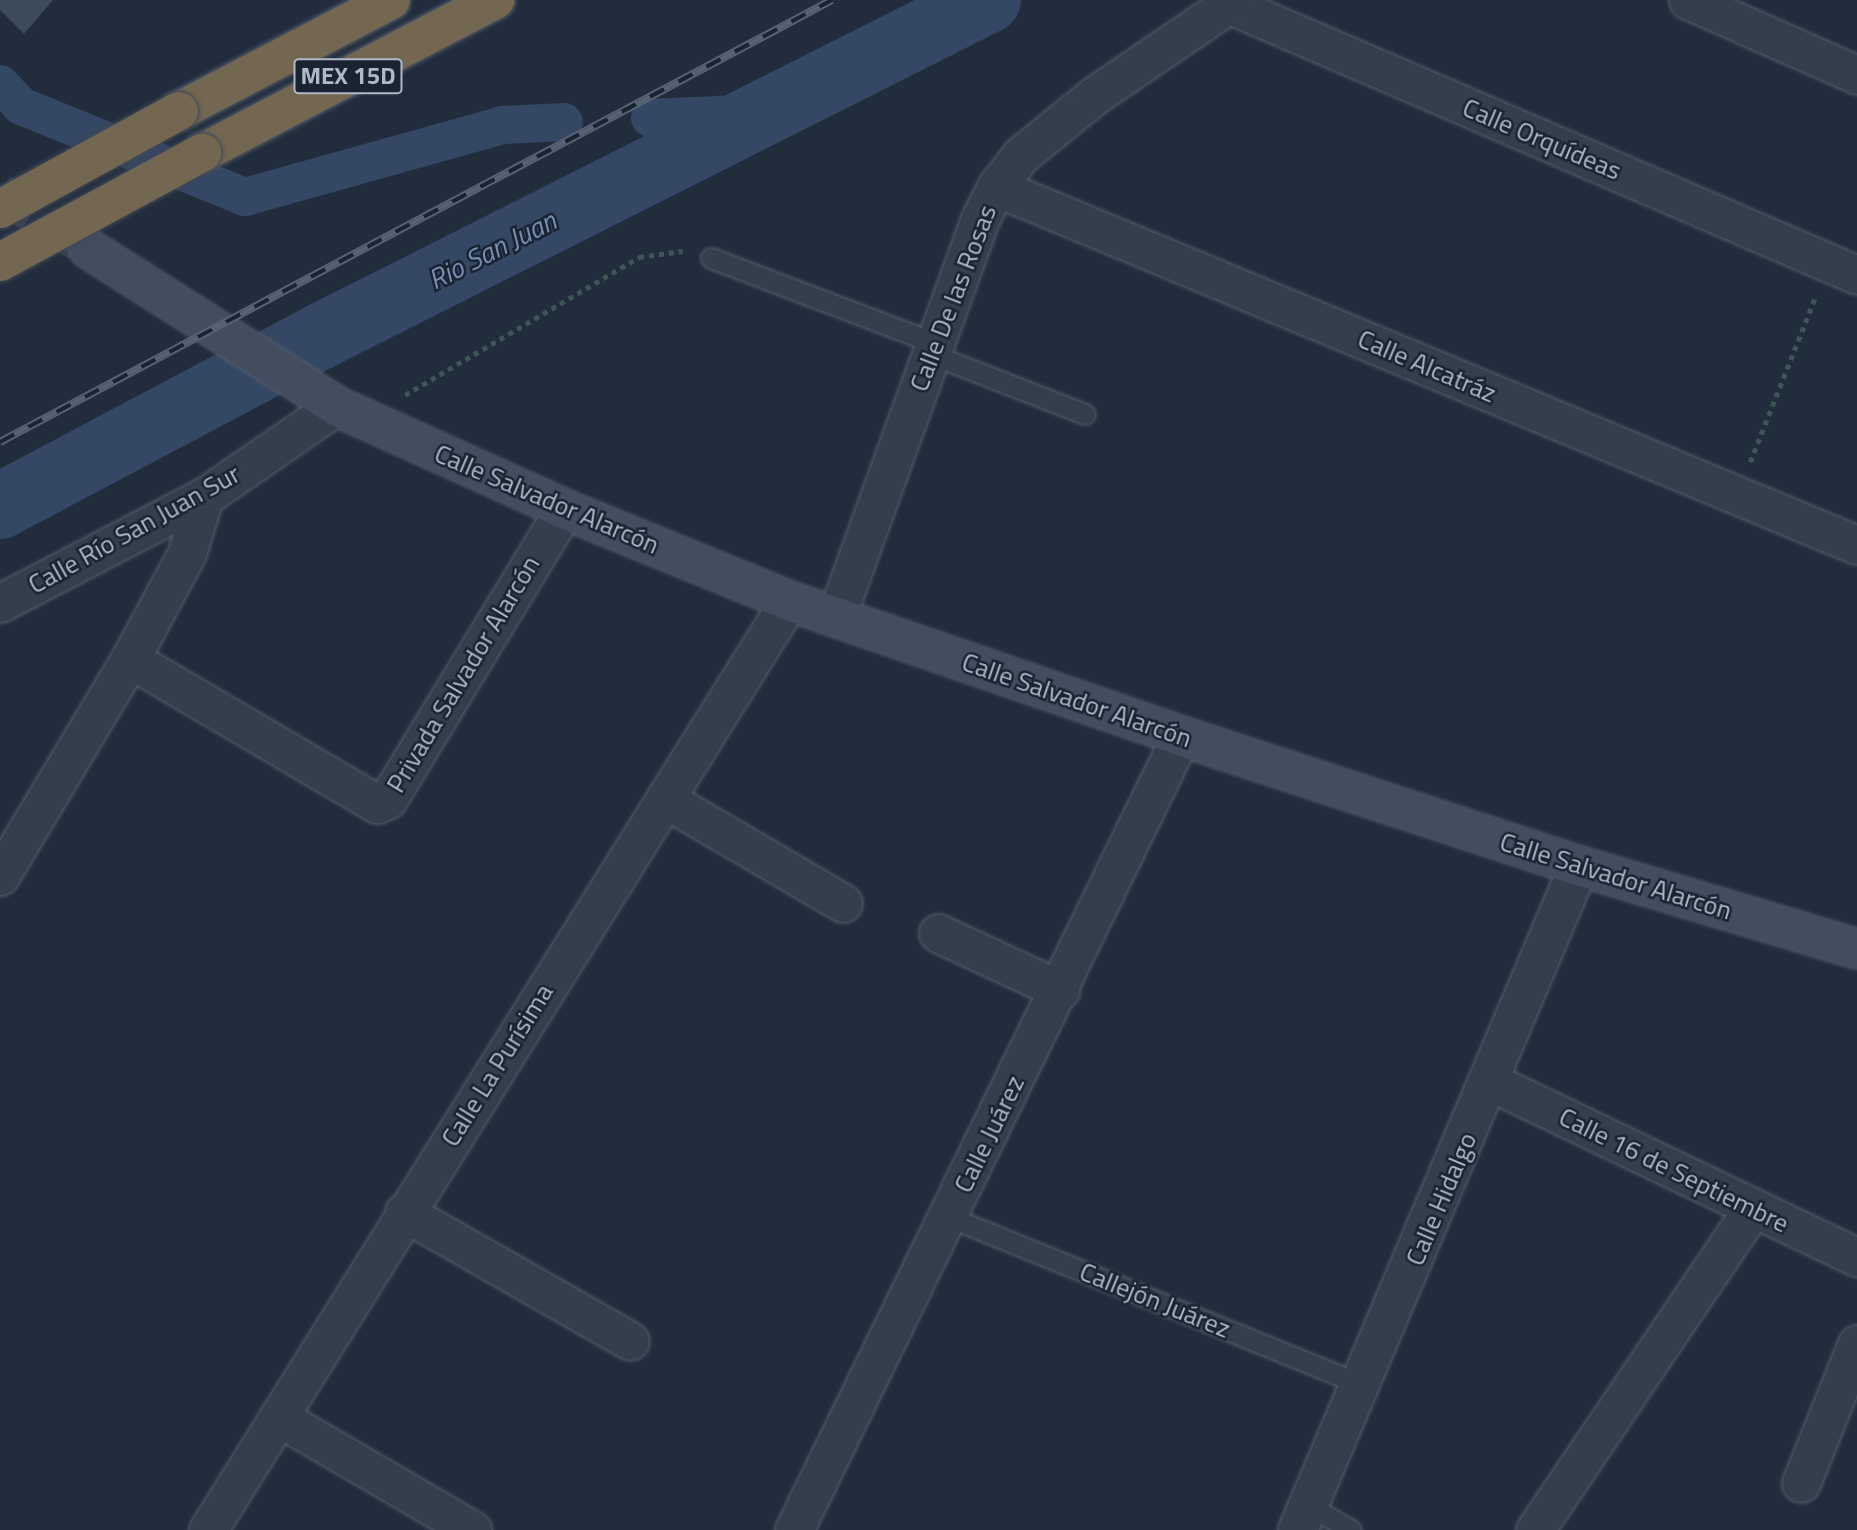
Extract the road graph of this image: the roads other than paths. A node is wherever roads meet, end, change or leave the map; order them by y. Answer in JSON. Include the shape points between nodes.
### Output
{"nodes":[{"id":1,"x":391,"y":0,"type":"edge"},
{"id":2,"x":495,"y":0,"type":"edge"},
{"id":3,"x":1688,"y":0,"type":"edge"},
{"id":4,"x":1231,"y":2,"type":"edge"},
{"id":5,"x":1857,"y":75,"type":"edge"},
{"id":6,"x":996,"y":187,"type":"junction"},
{"id":7,"x":0,"y":209,"type":"edge"},
{"id":8,"x":89,"y":249,"type":"tunnel mouth"},
{"id":9,"x":711,"y":258,"type":"road end"},
{"id":10,"x":0,"y":262,"type":"edge"},
{"id":11,"x":1843,"y":269,"type":"edge"},
{"id":12,"x":933,"y":348,"type":"junction"},
{"id":13,"x":340,"y":407,"type":"junction"},
{"id":14,"x":1085,"y":414,"type":"dead end"},
{"id":15,"x":204,"y":496,"type":"junction"},
{"id":16,"x":564,"y":509,"type":"junction"},
{"id":17,"x":1857,"y":545,"type":"edge"},
{"id":18,"x":789,"y":601,"type":"junction"},
{"id":19,"x":0,"y":603,"type":"edge"},
{"id":20,"x":836,"y":617,"type":"junction"},
{"id":21,"x":130,"y":659,"type":"junction"},
{"id":22,"x":1181,"y":736,"type":"junction"},
{"id":23,"x":665,"y":799,"type":"junction"},
{"id":24,"x":1579,"y":866,"type":"junction"},
{"id":25,"x":0,"y":876,"type":"edge"},
{"id":26,"x":843,"y":903,"type":"dead end"},
{"id":27,"x":938,"y":933,"type":"dead end"},
{"id":28,"x":1857,"y":948,"type":"edge"},
{"id":29,"x":1060,"y":990,"type":"junction"},
{"id":30,"x":1491,"y":1082,"type":"junction"},
{"id":31,"x":1752,"y":1210,"type":"junction"},
{"id":32,"x":404,"y":1212,"type":"junction"},
{"id":33,"x":949,"y":1217,"type":"junction"},
{"id":34,"x":1857,"y":1256,"type":"edge"},
{"id":35,"x":630,"y":1340,"type":"dead end"},
{"id":36,"x":1857,"y":1344,"type":"edge"},
{"id":37,"x":1361,"y":1384,"type":"junction"},
{"id":38,"x":278,"y":1417,"type":"junction"},
{"id":39,"x":1801,"y":1483,"type":"dead end"},
{"id":40,"x":1304,"y":1518,"type":"edge"},
{"id":41,"x":208,"y":1530,"type":"edge"},
{"id":42,"x":472,"y":1530,"type":"edge"},
{"id":43,"x":794,"y":1530,"type":"edge"},
{"id":44,"x":1351,"y":1530,"type":"edge"},
{"id":45,"x":1535,"y":1530,"type":"edge"}],
"edges":[{"from":1,"to":7,"type":"highway","number":"MEX 15D","bridge":true},
{"from":2,"to":10,"type":"highway","number":"MEX 15D","bridge":true},
{"from":3,"to":5,"type":"street"},
{"from":4,"to":6,"type":"street","name":"Calle De las Rosas","via":[[1095,95],[1021,155]]},
{"from":4,"to":11,"type":"street","name":"Calle Orquídeas"},
{"from":6,"to":12,"type":"street","name":"Calle De las Rosas"},
{"from":6,"to":17,"type":"street","name":"Calle Alcatráz"},
{"from":8,"to":13,"type":"main road","name":"Calle Salvador Alarcón"},
{"from":9,"to":12,"type":"lane"},
{"from":12,"to":14,"type":"lane"},
{"from":12,"to":20,"type":"street","name":"Calle De las Rosas"},
{"from":13,"to":15,"type":"street","name":"Calle Río San Juan Sur"},
{"from":13,"to":16,"type":"main road","name":"Calle Salvador Alarcón"},
{"from":15,"to":19,"type":"street","name":"Calle Río San Juan Sur"},
{"from":15,"to":21,"type":"street","via":[[187,553]]},
{"from":16,"to":18,"type":"main road","name":"Calle Salvador Alarcón"},
{"from":16,"to":21,"type":"street","name":"Privada Salvador Alarcón","via":[[388,799],[377,804]]},
{"from":18,"to":20,"type":"main road","name":"Calle Salvador Alarcón"},
{"from":18,"to":23,"type":"street","name":"Calle La Purísima"},
{"from":20,"to":22,"type":"main road","name":"Calle Salvador Alarcón"},
{"from":21,"to":25,"type":"street"},
{"from":22,"to":24,"type":"main road","name":"Calle Salvador Alarcón"},
{"from":22,"to":29,"type":"street","name":"Calle Juárez"},
{"from":23,"to":26,"type":"street"},
{"from":23,"to":32,"type":"street","name":"Calle La Purísima"},
{"from":24,"to":28,"type":"main road","name":"Calle Salvador Alarcón"},
{"from":24,"to":30,"type":"street","name":"Calle Hidalgo"},
{"from":27,"to":29,"type":"street"},
{"from":29,"to":33,"type":"street","name":"Calle Juárez"},
{"from":30,"to":31,"type":"street","name":"Calle 16 de Septiembre"},
{"from":30,"to":37,"type":"street","name":"Calle Hidalgo"},
{"from":31,"to":34,"type":"street","name":"Calle 16 de Septiembre"},
{"from":31,"to":45,"type":"street"},
{"from":32,"to":35,"type":"street"},
{"from":32,"to":38,"type":"street","name":"Calle La Purísima"},
{"from":33,"to":37,"type":"lane","name":"Callejón Juárez"},
{"from":33,"to":43,"type":"street","name":"Calle Juárez"},
{"from":36,"to":39,"type":"street"},
{"from":37,"to":40,"type":"street","name":"Calle Hidalgo"},
{"from":38,"to":41,"type":"street","name":"Calle La Purísima"},
{"from":38,"to":42,"type":"street"},
{"from":40,"to":44,"type":"lane"}]}
